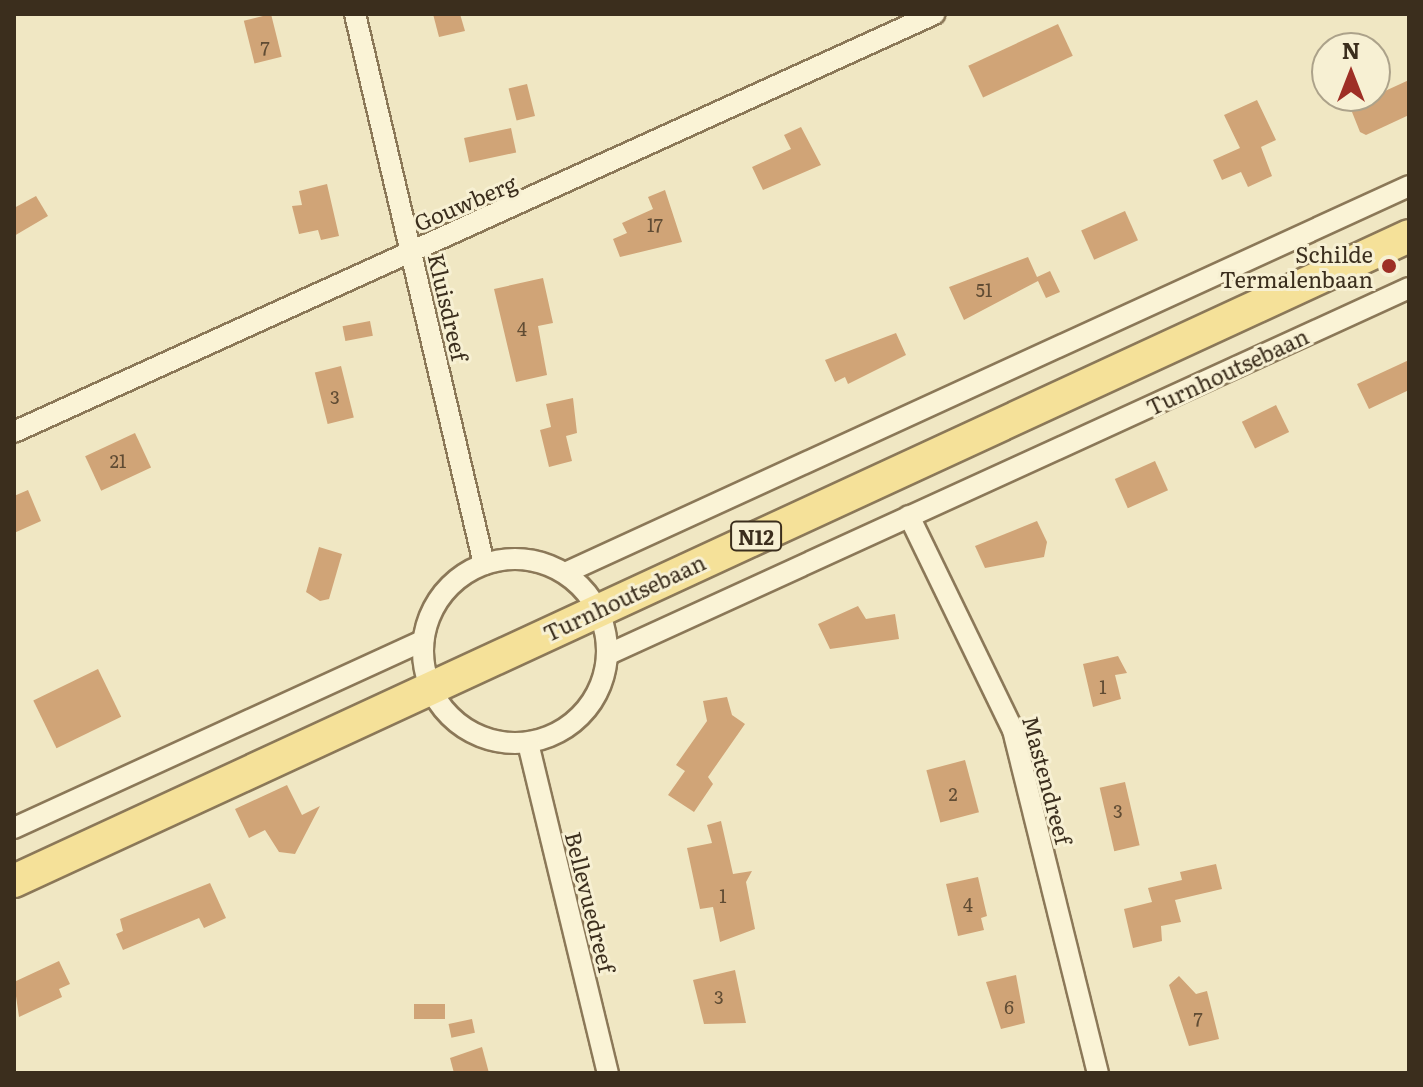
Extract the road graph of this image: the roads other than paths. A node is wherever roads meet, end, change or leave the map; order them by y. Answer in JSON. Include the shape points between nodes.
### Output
{"nodes":[{"id":1,"x":355,"y":14,"type":"edge"},
{"id":2,"x":934,"y":14,"type":"edge"},
{"id":3,"x":1409,"y":186,"type":"edge"},
{"id":4,"x":1409,"y":236,"type":"edge"},
{"id":5,"x":411,"y":251,"type":"junction"},
{"id":6,"x":1409,"y":288,"type":"edge"},
{"id":7,"x":14,"y":432,"type":"edge"},
{"id":8,"x":909,"y":516,"type":"junction"},
{"id":9,"x":484,"y":564,"type":"junction"},
{"id":10,"x":565,"y":573,"type":"junction"},
{"id":11,"x":598,"y":610,"type":"junction"},
{"id":12,"x":423,"y":641,"type":"junction"},
{"id":13,"x":609,"y":654,"type":"junction"},
{"id":14,"x":429,"y":687,"type":"junction"},
{"id":15,"x":528,"y":743,"type":"junction"},
{"id":16,"x":14,"y":828,"type":"edge"},
{"id":17,"x":14,"y":881,"type":"edge"},
{"id":18,"x":608,"y":1073,"type":"edge"},
{"id":19,"x":1098,"y":1073,"type":"edge"}],
"edges":[{"from":1,"to":5,"type":"street","name":"Kluisdreef"},
{"from":2,"to":5,"type":"street","name":"Gouwberg"},
{"from":3,"to":10,"type":"street","name":"Turnhoutsebaan"},
{"from":4,"to":11,"type":"main road","name":"Turnhoutsebaan","number":"N12"},
{"from":5,"to":7,"type":"street","name":"Gouwberg"},
{"from":5,"to":9,"type":"street","name":"Kluisdreef"},
{"from":6,"to":8,"type":"street","name":"Turnhoutsebaan"},
{"from":8,"to":13,"type":"street","name":"Turnhoutsebaan"},
{"from":8,"to":19,"type":"street","name":"Mastendreef","via":[[1013,730]]},
{"from":9,"to":10,"type":"street","via":[[512,558]]},
{"from":9,"to":12,"type":"street","via":[[442,593]]},
{"from":10,"to":11,"type":"street"},
{"from":11,"to":13,"type":"street"},
{"from":11,"to":14,"type":"main road","name":"Turnhoutsebaan","number":"N12"},
{"from":12,"to":14,"type":"street"},
{"from":12,"to":16,"type":"street"},
{"from":13,"to":15,"type":"street","via":[[587,709],[561,731]]},
{"from":14,"to":15,"type":"street","via":[[459,725],[480,737]]},
{"from":14,"to":17,"type":"main road","name":"Turnhoutsebaan","number":"N12"},
{"from":15,"to":18,"type":"street","name":"Bellevuedreef"}]}
